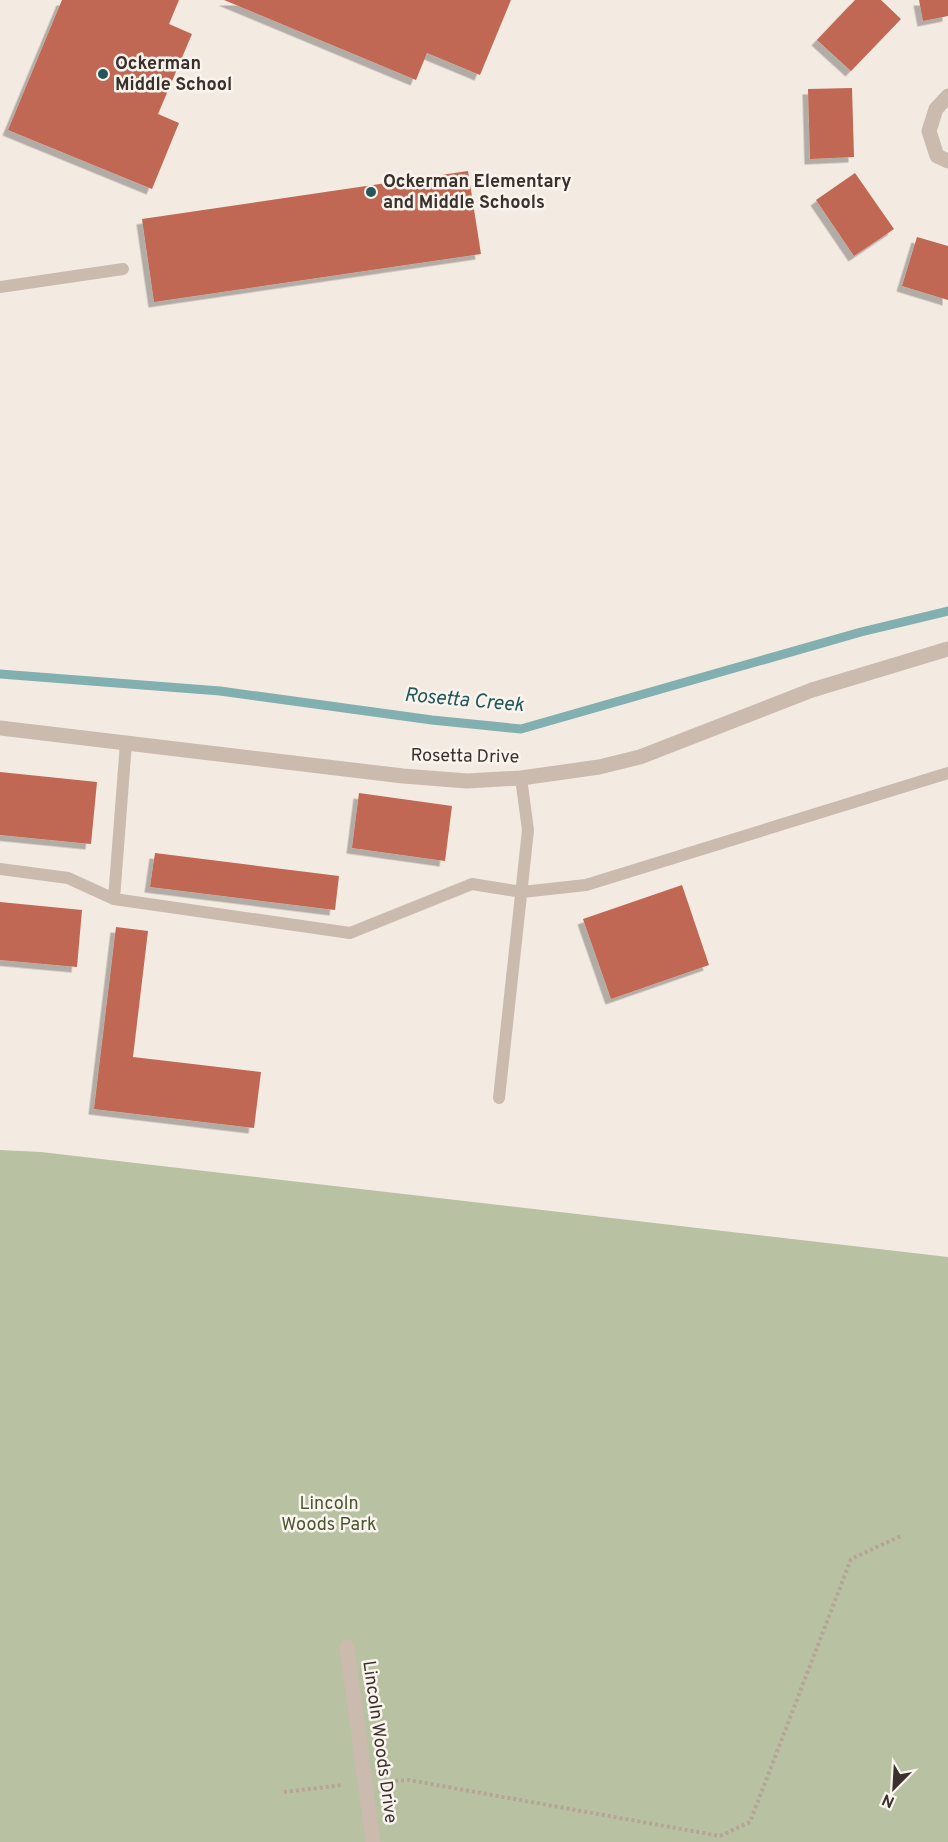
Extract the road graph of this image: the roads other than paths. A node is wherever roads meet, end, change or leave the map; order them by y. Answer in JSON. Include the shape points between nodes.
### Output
{"nodes":[{"id":1,"x":948,"y":96,"type":"edge"},
{"id":2,"x":948,"y":161,"type":"edge"},
{"id":3,"x":123,"y":269,"type":"dead end"},
{"id":4,"x":0,"y":287,"type":"edge"},
{"id":5,"x":948,"y":649,"type":"edge"},
{"id":6,"x":0,"y":728,"type":"edge"},
{"id":7,"x":126,"y":743,"type":"junction"},
{"id":8,"x":948,"y":773,"type":"edge"},
{"id":9,"x":521,"y":778,"type":"junction"},
{"id":10,"x":0,"y":869,"type":"edge"},
{"id":11,"x":522,"y":892,"type":"junction"},
{"id":12,"x":114,"y":898,"type":"junction"},
{"id":13,"x":500,"y":1098,"type":"dead end"},
{"id":14,"x":347,"y":1647,"type":"dead end"},
{"id":15,"x":373,"y":1842,"type":"edge"}],
"edges":[{"from":1,"to":2,"type":"street","via":[[936,109],[929,131],[937,156]]},
{"from":3,"to":4,"type":"lane"},
{"from":5,"to":9,"type":"street","name":"Rosetta Drive","via":[[812,690],[640,757]]},
{"from":6,"to":7,"type":"street","name":"Rosetta Drive"},
{"from":7,"to":9,"type":"street","name":"Rosetta Drive","via":[[403,776],[467,781]]},
{"from":7,"to":12,"type":"lane"},
{"from":8,"to":11,"type":"lane","via":[[586,885]]},
{"from":9,"to":11,"type":"lane","via":[[528,830]]},
{"from":10,"to":12,"type":"lane","via":[[68,878]]},
{"from":11,"to":12,"type":"lane","via":[[472,884],[350,933]]},
{"from":11,"to":13,"type":"lane"},
{"from":14,"to":15,"type":"street","name":"Lincoln Woods Drive"}]}
